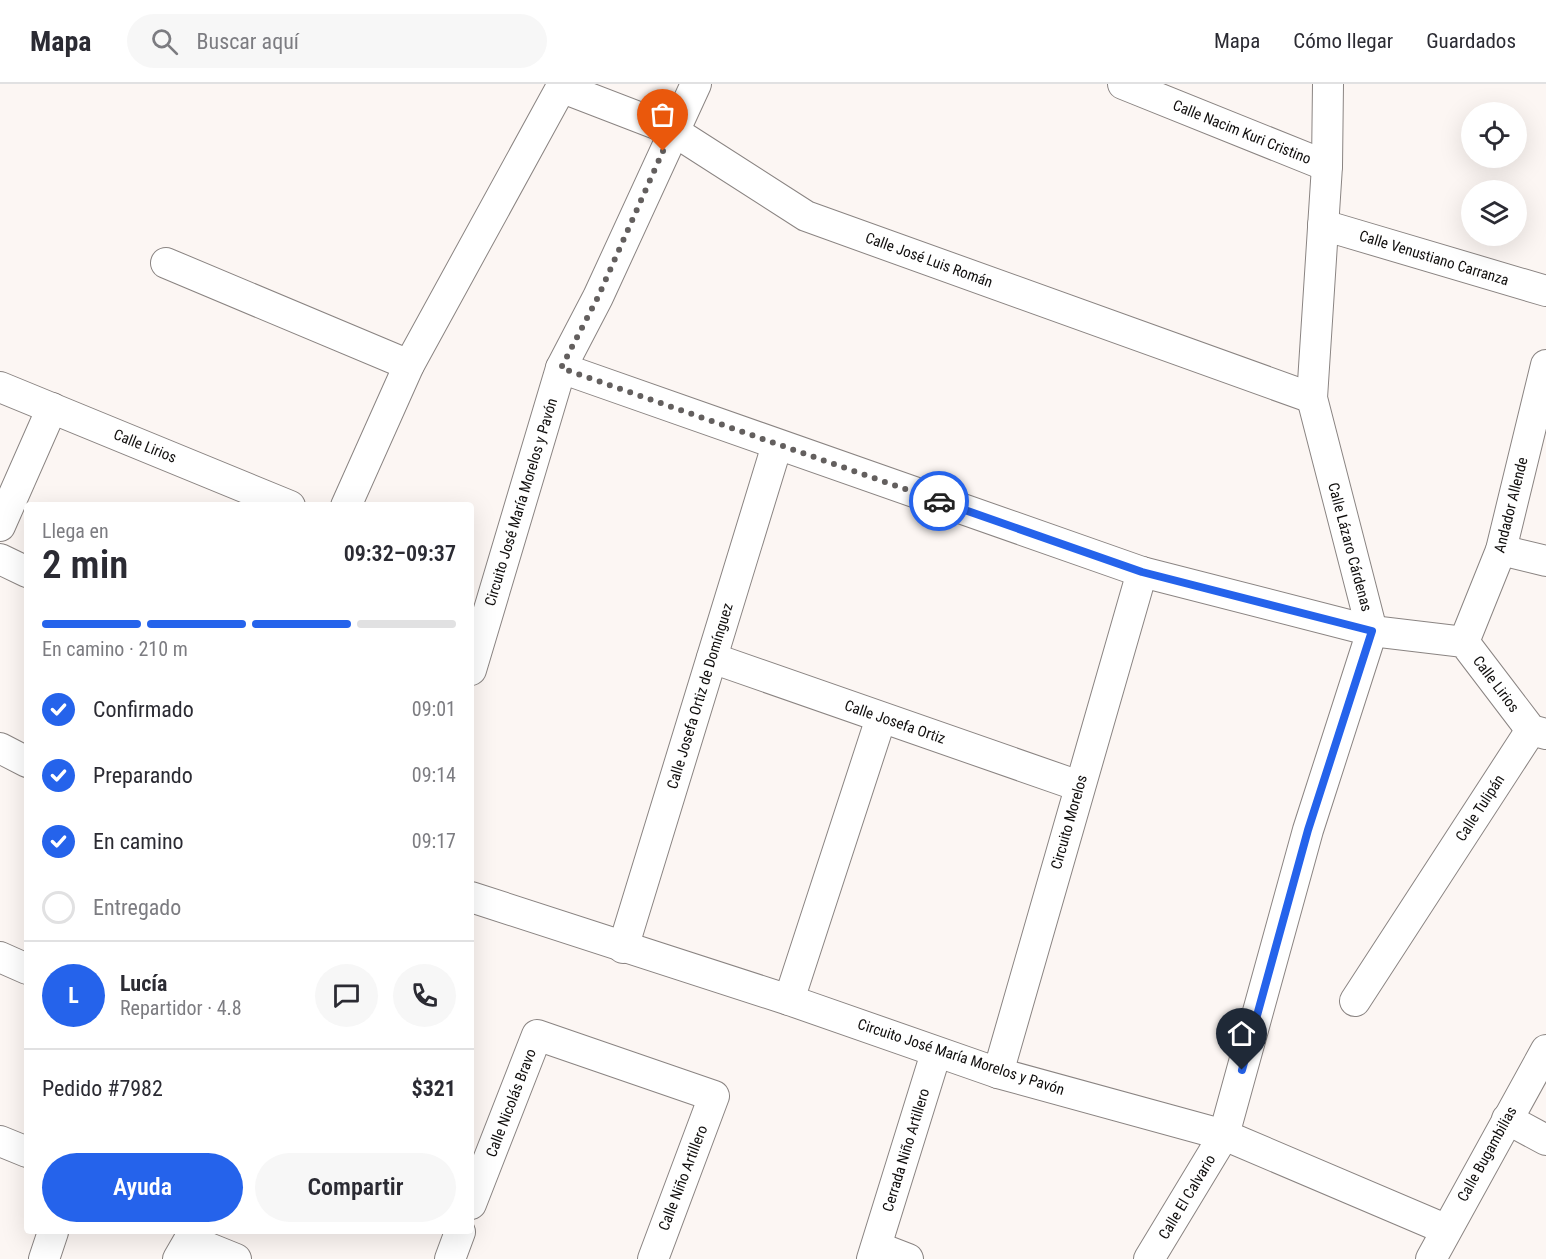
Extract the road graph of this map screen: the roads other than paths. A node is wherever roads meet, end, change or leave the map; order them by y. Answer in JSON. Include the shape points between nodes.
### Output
{"nodes":[{"id":1,"x":696,"y":84,"type":"edge"},
{"id":2,"x":1123,"y":84,"type":"edge"},
{"id":3,"x":1328,"y":84,"type":"edge"},
{"id":4,"x":563,"y":86,"type":"edge"},
{"id":5,"x":672,"y":130,"type":"junction"},
{"id":6,"x":1326,"y":166,"type":"junction"},
{"id":7,"x":1323,"y":225,"type":"junction"},
{"id":8,"x":166,"y":263,"type":"dead end"},
{"id":9,"x":1546,"y":291,"type":"edge"},
{"id":10,"x":409,"y":365,"type":"junction"},
{"id":11,"x":1546,"y":365,"type":"edge"},
{"id":12,"x":561,"y":368,"type":"junction"},
{"id":13,"x":0,"y":387,"type":"edge"},
{"id":14,"x":1312,"y":398,"type":"junction"},
{"id":15,"x":52,"y":408,"type":"junction"},
{"id":16,"x":777,"y":445,"type":"junction"},
{"id":17,"x":280,"y":502,"type":"edge"},
{"id":18,"x":348,"y":502,"type":"edge"},
{"id":19,"x":0,"y":526,"type":"edge"},
{"id":20,"x":1501,"y":550,"type":"junction"},
{"id":21,"x":0,"y":559,"type":"edge"},
{"id":22,"x":1546,"y":561,"type":"edge"},
{"id":23,"x":24,"y":571,"type":"edge"},
{"id":24,"x":1142,"y":572,"type":"junction"},
{"id":25,"x":1372,"y":631,"type":"junction"},
{"id":26,"x":1464,"y":642,"type":"junction"},
{"id":27,"x":712,"y":658,"type":"junction"},
{"id":28,"x":474,"y":660,"type":"edge"},
{"id":29,"x":881,"y":718,"type":"junction"},
{"id":30,"x":1538,"y":732,"type":"edge"},
{"id":31,"x":0,"y":748,"type":"edge"},
{"id":32,"x":24,"y":760,"type":"edge"},
{"id":33,"x":1078,"y":786,"type":"junction"},
{"id":34,"x":474,"y":898,"type":"edge"},
{"id":35,"x":623,"y":948,"type":"junction"},
{"id":36,"x":0,"y":957,"type":"edge"},
{"id":37,"x":24,"y":968,"type":"edge"},
{"id":38,"x":789,"y":1000,"type":"junction"},
{"id":39,"x":1355,"y":1001,"type":"dead end"},
{"id":40,"x":1546,"y":1050,"type":"edge"},
{"id":41,"x":936,"y":1053,"type":"junction"},
{"id":42,"x":998,"y":1073,"type":"junction"},
{"id":43,"x":714,"y":1096,"type":"joint"},
{"id":44,"x":1507,"y":1119,"type":"junction"},
{"id":45,"x":1224,"y":1135,"type":"junction"},
{"id":46,"x":1546,"y":1140,"type":"edge"},
{"id":47,"x":0,"y":1141,"type":"edge"},
{"id":48,"x":24,"y":1151,"type":"edge"},
{"id":49,"x":474,"y":1196,"type":"edge"},
{"id":50,"x":1445,"y":1229,"type":"junction"},
{"id":51,"x":53,"y":1234,"type":"edge"},
{"id":52,"x":184,"y":1249,"type":"edge"},
{"id":53,"x":874,"y":1253,"type":"edge"},
{"id":54,"x":44,"y":1259,"type":"edge"},
{"id":55,"x":236,"y":1259,"type":"edge"},
{"id":56,"x":653,"y":1259,"type":"edge"},
{"id":57,"x":908,"y":1259,"type":"edge"},
{"id":58,"x":1149,"y":1259,"type":"edge"},
{"id":59,"x":1431,"y":1259,"type":"edge"}],
"edges":[{"from":1,"to":5,"type":"street","name":"Circuito José María Morelos y Pavón"},
{"from":2,"to":6,"type":"street","name":"Calle Nacim Kuri Cristino"},
{"from":3,"to":6,"type":"street","name":"Calle Lázaro Cárdenas"},
{"from":4,"to":5,"type":"street","name":"Calle José Luis Román"},
{"from":4,"to":10,"type":"street"},
{"from":5,"to":12,"type":"street","name":"Circuito José María Morelos y Pavón","via":[[598,297]]},
{"from":5,"to":14,"type":"street","name":"Calle José Luis Román","via":[[806,216]]},
{"from":6,"to":7,"type":"street","name":"Calle Lázaro Cárdenas"},
{"from":7,"to":9,"type":"street","name":"Calle Venustiano Carranza"},
{"from":7,"to":14,"type":"street","name":"Calle Lázaro Cárdenas"},
{"from":8,"to":10,"type":"street"},
{"from":10,"to":18,"type":"street"},
{"from":11,"to":20,"type":"street","name":"Andador Allende"},
{"from":12,"to":16,"type":"street"},
{"from":12,"to":28,"type":"street","name":"Circuito José María Morelos y Pavón"},
{"from":13,"to":15,"type":"street","name":"Calle Lirios"},
{"from":14,"to":25,"type":"street","name":"Calle Lázaro Cárdenas"},
{"from":15,"to":17,"type":"street","name":"Calle Lirios"},
{"from":15,"to":19,"type":"street"},
{"from":16,"to":24,"type":"street"},
{"from":16,"to":27,"type":"street","name":"Calle Josefa Ortiz de Domínguez"},
{"from":20,"to":22,"type":"street"},
{"from":20,"to":26,"type":"street","name":"Andador Allende"},
{"from":21,"to":23,"type":"street"},
{"from":24,"to":25,"type":"street"},
{"from":24,"to":33,"type":"street","name":"Circuito Morelos"},
{"from":25,"to":26,"type":"street","name":"Calle Lirios"},
{"from":25,"to":45,"type":"street","name":"Calle Lázaro Cárdenas","via":[[1308,830]]},
{"from":26,"to":30,"type":"street","name":"Calle Lirios"},
{"from":27,"to":29,"type":"street","name":"Calle Josefa Ortiz"},
{"from":27,"to":35,"type":"street","name":"Calle Josefa Ortiz de Domínguez"},
{"from":29,"to":33,"type":"street","name":"Calle Josefa Ortiz"},
{"from":29,"to":38,"type":"street"},
{"from":30,"to":39,"type":"street","name":"Calle Tulipán","via":[[1429,886]]},
{"from":31,"to":32,"type":"street"},
{"from":33,"to":42,"type":"street","name":"Circuito Morelos"},
{"from":34,"to":35,"type":"street","name":"Circuito José María Morelos y Pavón"},
{"from":35,"to":38,"type":"street","name":"Circuito José María Morelos y Pavón"},
{"from":36,"to":37,"type":"street"},
{"from":38,"to":41,"type":"street","name":"Circuito José María Morelos y Pavón"},
{"from":40,"to":44,"type":"street","name":"Calle Bugambilias"},
{"from":41,"to":42,"type":"street","name":"Circuito José María Morelos y Pavón"},
{"from":41,"to":53,"type":"street","name":"Cerrada Niño Artillero"},
{"from":42,"to":45,"type":"street","name":"Circuito José María Morelos y Pavón"},
{"from":43,"to":49,"type":"street","name":"Calle Nicolás Bravo","via":[[537,1035]]},
{"from":43,"to":56,"type":"street","name":"Calle Niño Artillero"},
{"from":44,"to":46,"type":"street"},
{"from":44,"to":50,"type":"street","name":"Calle Bugambilias"},
{"from":45,"to":50,"type":"street","name":"Circuito José María Morelos y Pavón"},
{"from":45,"to":58,"type":"street","name":"Calle El Calvario"},
{"from":47,"to":48,"type":"street"},
{"from":50,"to":59,"type":"street","name":"Calle Bugambilias"},
{"from":51,"to":54,"type":"street"},
{"from":52,"to":55,"type":"street"},
{"from":53,"to":57,"type":"street"}]}
